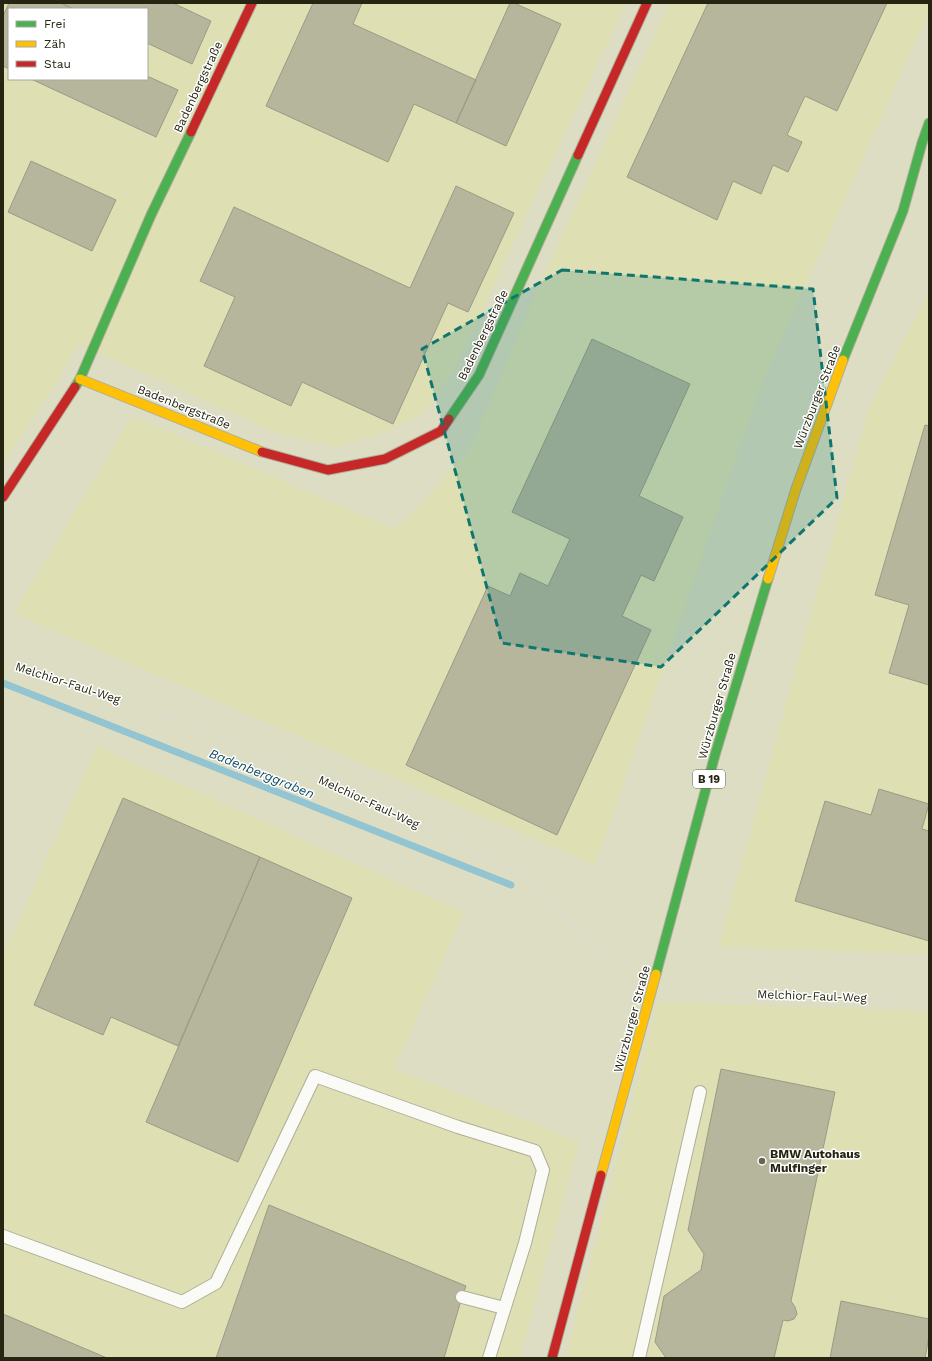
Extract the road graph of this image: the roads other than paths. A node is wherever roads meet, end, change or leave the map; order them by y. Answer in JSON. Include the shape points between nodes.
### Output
{"nodes":[{"id":1,"x":252,"y":3,"type":"edge"},
{"id":2,"x":647,"y":3,"type":"edge"},
{"id":3,"x":929,"y":123,"type":"edge"},
{"id":4,"x":920,"y":185,"type":"dead end"},
{"id":5,"x":903,"y":211,"type":"junction"},
{"id":6,"x":80,"y":379,"type":"junction"},
{"id":7,"x":3,"y":497,"type":"edge"},
{"id":8,"x":700,"y":1092,"type":"dead end"},
{"id":9,"x":3,"y":1236,"type":"edge"},
{"id":10,"x":462,"y":1297,"type":"dead end"},
{"id":11,"x":504,"y":1308,"type":"junction"},
{"id":12,"x":489,"y":1358,"type":"edge"},
{"id":13,"x":552,"y":1358,"type":"edge"},
{"id":14,"x":639,"y":1358,"type":"edge"}],
"edges":[{"from":1,"to":6,"type":"street","name":"Badenbergstraße","via":[[151,215]]},
{"from":2,"to":6,"type":"street","name":"Badenbergstraße","via":[[479,375],[442,431],[385,459],[328,470],[261,452]]},
{"from":3,"to":5,"type":"street","name":"Würzburger Straße","number":"B 19"},
{"from":4,"to":5,"type":"street","name":"Würzburger Straße","number":"B 19"},
{"from":5,"to":13,"type":"street","name":"Würzburger Straße","number":"B 19","via":[[833,384],[796,489],[752,628],[715,755]]},
{"from":6,"to":7,"type":"street","name":"Badenbergstraße"},
{"from":8,"to":14,"type":"lane"},
{"from":9,"to":11,"type":"lane","via":[[182,1302],[216,1283],[315,1076],[458,1127],[535,1151],[543,1170],[525,1243]]},
{"from":10,"to":11,"type":"lane"},
{"from":11,"to":12,"type":"lane"}]}
